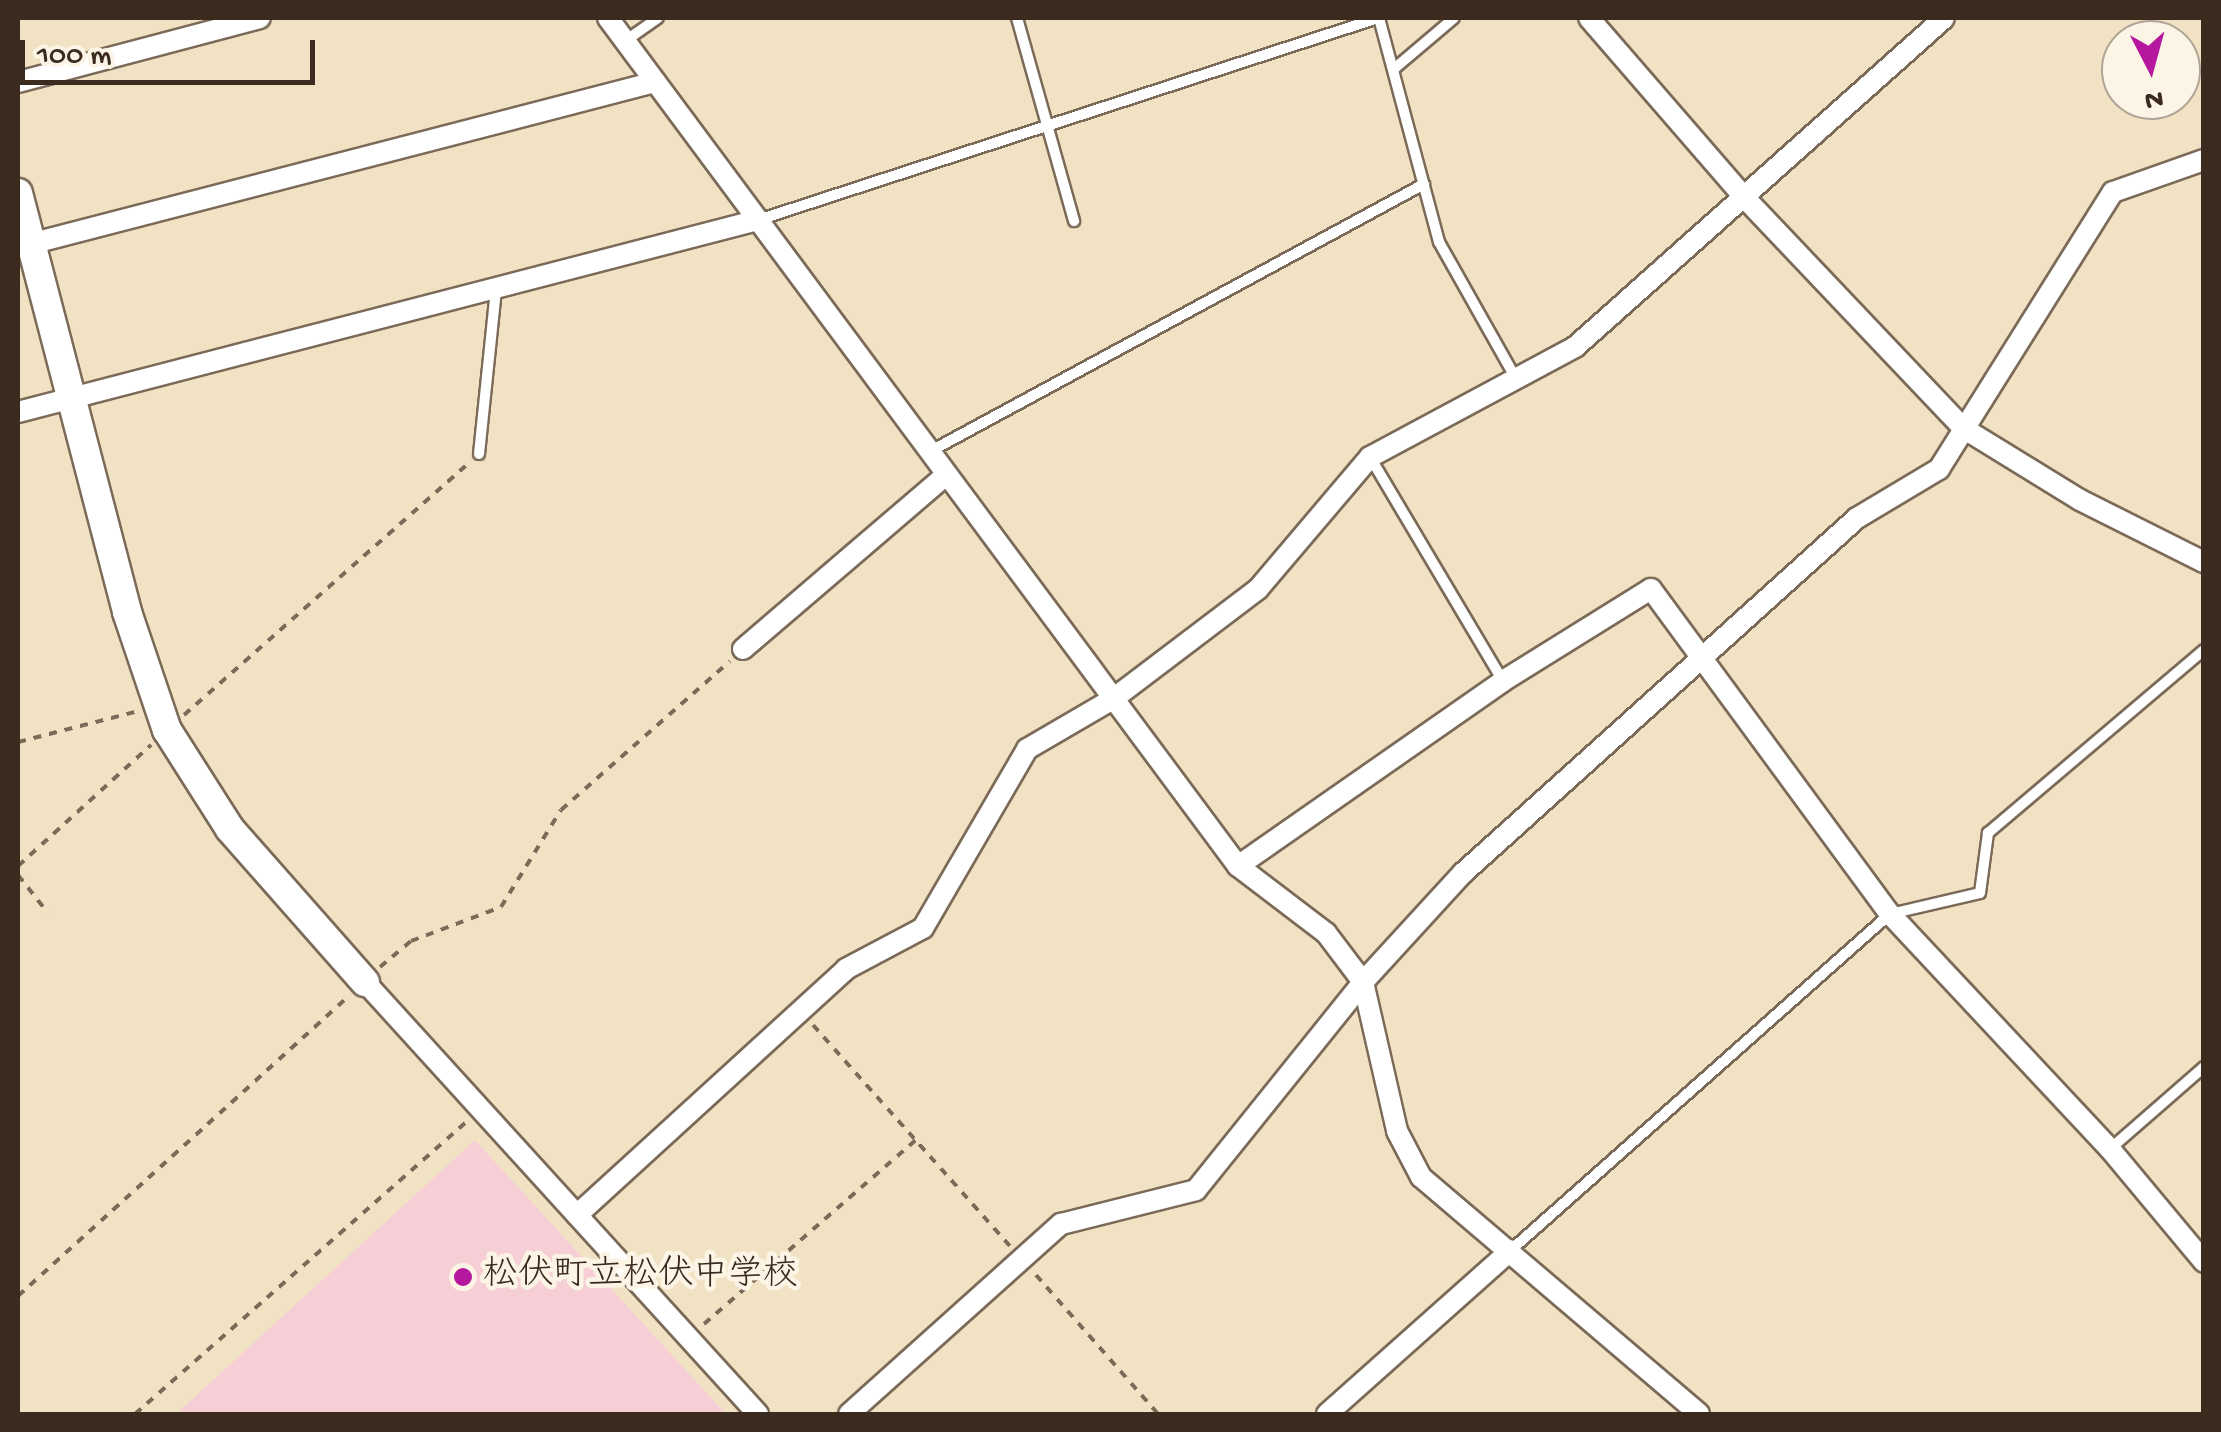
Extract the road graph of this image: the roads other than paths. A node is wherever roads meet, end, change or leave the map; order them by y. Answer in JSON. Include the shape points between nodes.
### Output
{"nodes":[{"id":1,"x":260,"y":18,"type":"edge"},
{"id":2,"x":608,"y":18,"type":"edge"},
{"id":3,"x":658,"y":18,"type":"edge"},
{"id":4,"x":1017,"y":18,"type":"edge"},
{"id":5,"x":1379,"y":18,"type":"edge"},
{"id":6,"x":1454,"y":18,"type":"edge"},
{"id":7,"x":1589,"y":18,"type":"edge"},
{"id":8,"x":1944,"y":18,"type":"edge"},
{"id":9,"x":625,"y":41,"type":"junction"},
{"id":10,"x":1395,"y":68,"type":"junction"},
{"id":11,"x":18,"y":82,"type":"edge"},
{"id":12,"x":655,"y":82,"type":"junction"},
{"id":13,"x":1048,"y":126,"type":"junction"},
{"id":14,"x":2204,"y":160,"type":"edge"},
{"id":15,"x":1424,"y":184,"type":"junction"},
{"id":16,"x":18,"y":193,"type":"edge"},
{"id":17,"x":1743,"y":196,"type":"junction"},
{"id":18,"x":1074,"y":221,"type":"dead end"},
{"id":19,"x":754,"y":222,"type":"junction"},
{"id":20,"x":30,"y":244,"type":"junction"},
{"id":21,"x":496,"y":289,"type":"junction"},
{"id":22,"x":1515,"y":377,"type":"junction"},
{"id":23,"x":70,"y":399,"type":"junction"},
{"id":24,"x":18,"y":412,"type":"edge"},
{"id":25,"x":1963,"y":428,"type":"junction"},
{"id":26,"x":929,"y":452,"type":"junction"},
{"id":27,"x":479,"y":454,"type":"road end"},
{"id":28,"x":1370,"y":457,"type":"junction"},
{"id":29,"x":946,"y":474,"type":"junction"},
{"id":30,"x":2204,"y":562,"type":"edge"},
{"id":31,"x":744,"y":649,"type":"road end"},
{"id":32,"x":2204,"y":650,"type":"edge"},
{"id":33,"x":1704,"y":657,"type":"junction"},
{"id":34,"x":1503,"y":682,"type":"junction"},
{"id":35,"x":1113,"y":698,"type":"junction"},
{"id":36,"x":1238,"y":866,"type":"junction"},
{"id":37,"x":1890,"y":914,"type":"junction"},
{"id":38,"x":365,"y":982,"type":"joint"},
{"id":39,"x":1363,"y":982,"type":"junction"},
{"id":40,"x":2204,"y":1068,"type":"edge"},
{"id":41,"x":2110,"y":1149,"type":"junction"},
{"id":42,"x":578,"y":1215,"type":"junction"},
{"id":43,"x":1511,"y":1250,"type":"junction"},
{"id":44,"x":2204,"y":1262,"type":"edge"},
{"id":45,"x":758,"y":1414,"type":"edge"},
{"id":46,"x":849,"y":1414,"type":"edge"},
{"id":47,"x":1327,"y":1414,"type":"edge"},
{"id":48,"x":1699,"y":1414,"type":"edge"}],
"edges":[{"from":1,"to":11,"type":"street"},
{"from":2,"to":9,"type":"street"},
{"from":3,"to":9,"type":"lane"},
{"from":4,"to":13,"type":"lane"},
{"from":5,"to":10,"type":"lane"},
{"from":5,"to":13,"type":"lane"},
{"from":6,"to":10,"type":"lane"},
{"from":7,"to":17,"type":"street"},
{"from":8,"to":17,"type":"street"},
{"from":9,"to":12,"type":"street"},
{"from":10,"to":15,"type":"lane"},
{"from":12,"to":19,"type":"street"},
{"from":12,"to":20,"type":"street"},
{"from":13,"to":18,"type":"lane"},
{"from":13,"to":19,"type":"lane"},
{"from":14,"to":25,"type":"street","via":[[2113,192]]},
{"from":15,"to":22,"type":"lane","via":[[1439,242]]},
{"from":15,"to":26,"type":"lane"},
{"from":16,"to":20,"type":"street"},
{"from":17,"to":22,"type":"street","via":[[1575,347]]},
{"from":17,"to":25,"type":"street"},
{"from":19,"to":21,"type":"street"},
{"from":19,"to":26,"type":"street"},
{"from":20,"to":23,"type":"street"},
{"from":21,"to":23,"type":"street"},
{"from":21,"to":27,"type":"lane"},
{"from":22,"to":28,"type":"street"},
{"from":23,"to":24,"type":"street"},
{"from":23,"to":38,"type":"street","via":[[162,718],[230,830]]},
{"from":25,"to":30,"type":"street","via":[[2080,500]]},
{"from":25,"to":33,"type":"street","via":[[1939,469],[1857,518]]},
{"from":26,"to":29,"type":"street"},
{"from":28,"to":34,"type":"lane"},
{"from":28,"to":35,"type":"street","via":[[1258,589]]},
{"from":29,"to":31,"type":"street"},
{"from":29,"to":35,"type":"street"},
{"from":32,"to":37,"type":"lane","via":[[1988,834],[1980,893]]},
{"from":33,"to":34,"type":"street","via":[[1652,589]]},
{"from":33,"to":37,"type":"street"},
{"from":33,"to":39,"type":"street","via":[[1463,873]]},
{"from":34,"to":36,"type":"street"},
{"from":35,"to":36,"type":"street"},
{"from":35,"to":42,"type":"street","via":[[1027,749],[923,928],[846,969]]},
{"from":36,"to":39,"type":"street","via":[[1326,933]]},
{"from":37,"to":41,"type":"street"},
{"from":37,"to":43,"type":"lane"},
{"from":38,"to":42,"type":"street"},
{"from":39,"to":43,"type":"street","via":[[1397,1130],[1421,1176]]},
{"from":39,"to":46,"type":"street","via":[[1196,1190],[1061,1224]]},
{"from":40,"to":41,"type":"lane"},
{"from":41,"to":44,"type":"street"},
{"from":42,"to":45,"type":"street"},
{"from":43,"to":47,"type":"street"},
{"from":43,"to":48,"type":"street"}]}
